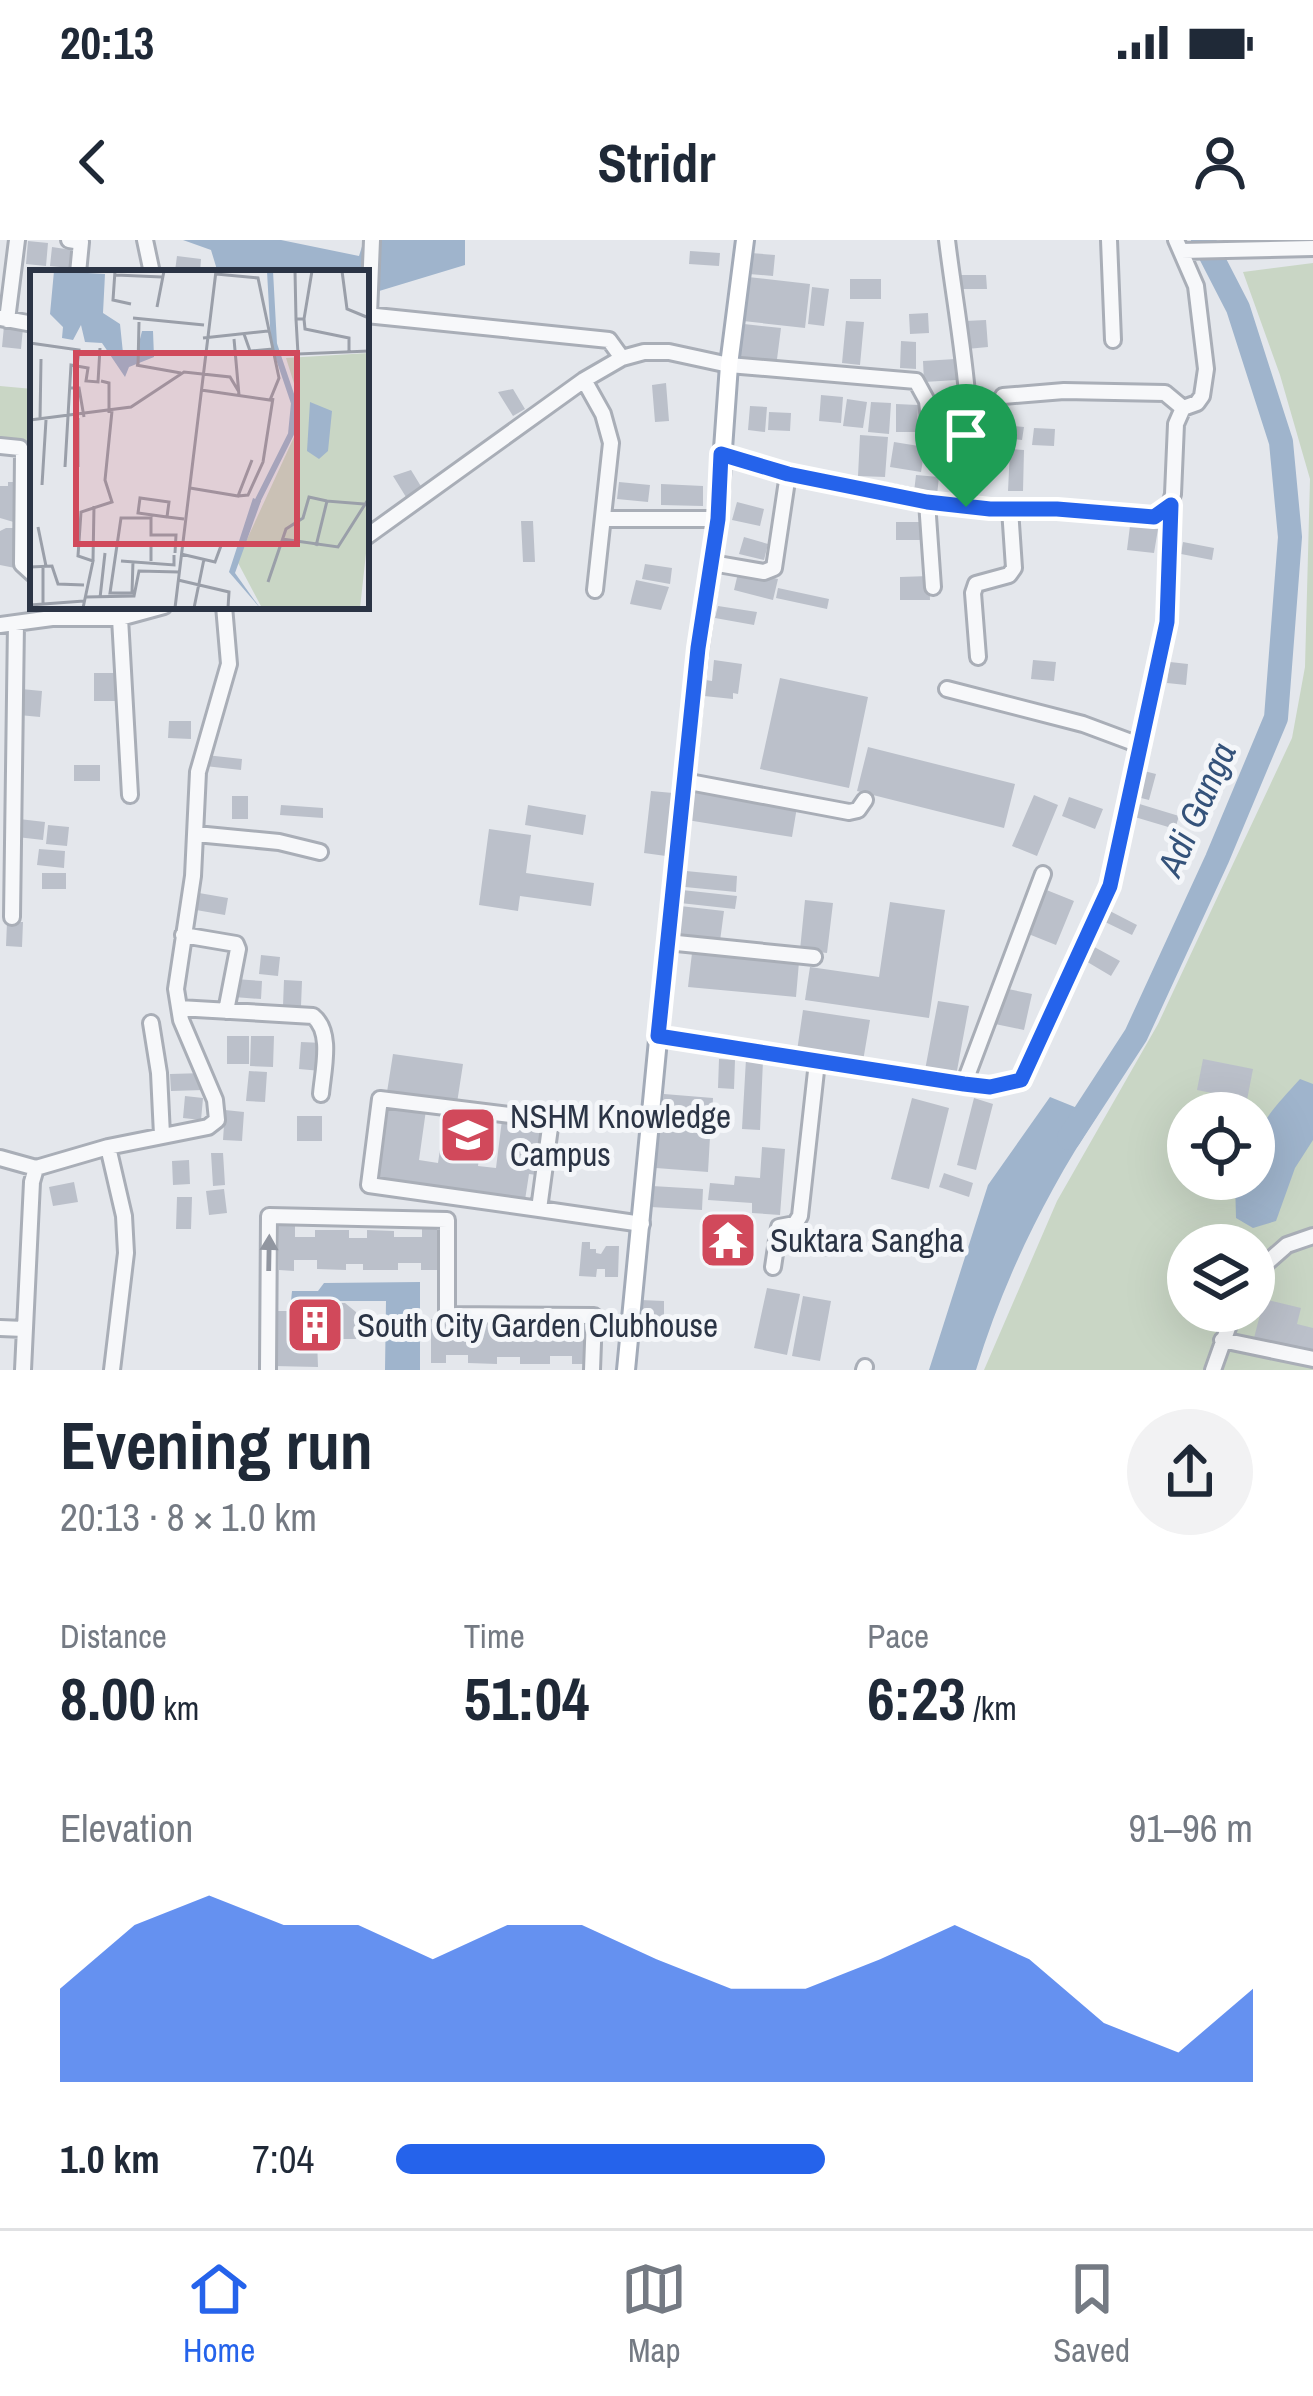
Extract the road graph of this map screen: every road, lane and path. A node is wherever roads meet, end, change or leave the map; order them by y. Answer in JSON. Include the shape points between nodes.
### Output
{"nodes":[{"id":1,"x":17,"y":240,"type":"edge"},
{"id":2,"x":145,"y":240,"type":"edge"},
{"id":3,"x":372,"y":240,"type":"edge"},
{"id":4,"x":745,"y":240,"type":"edge"},
{"id":5,"x":947,"y":240,"type":"edge"},
{"id":6,"x":1109,"y":240,"type":"edge"},
{"id":7,"x":1182,"y":247,"type":"edge"},
{"id":8,"x":1313,"y":248,"type":"edge"},
{"id":9,"x":151,"y":270,"type":"edge"},
{"id":10,"x":369,"y":296,"type":"edge"},
{"id":11,"x":369,"y":315,"type":"edge"},
{"id":12,"x":4,"y":319,"type":"edge"},
{"id":13,"x":734,"y":333,"type":"junction"},
{"id":14,"x":1113,"y":340,"type":"dead end"},
{"id":15,"x":622,"y":358,"type":"junction"},
{"id":16,"x":686,"y":358,"type":"junction"},
{"id":17,"x":729,"y":365,"type":"junction"},
{"id":18,"x":584,"y":380,"type":"junction"},
{"id":19,"x":1003,"y":396,"type":"dead end"},
{"id":20,"x":1183,"y":408,"type":"junction"},
{"id":21,"x":0,"y":446,"type":"edge"},
{"id":22,"x":27,"y":450,"type":"edge"},
{"id":23,"x":721,"y":454,"type":"junction"},
{"id":24,"x":969,"y":473,"type":"junction"},
{"id":25,"x":788,"y":474,"type":"junction"},
{"id":26,"x":927,"y":502,"type":"junction"},
{"id":27,"x":1171,"y":505,"type":"junction"},
{"id":28,"x":966,"y":507,"type":"junction"},
{"id":29,"x":1010,"y":509,"type":"junction"},
{"id":30,"x":603,"y":519,"type":"junction"},
{"id":31,"x":718,"y":519,"type":"junction"},
{"id":32,"x":369,"y":535,"type":"edge"},
{"id":33,"x":712,"y":563,"type":"junction"},
{"id":34,"x":30,"y":571,"type":"edge"},
{"id":35,"x":933,"y":587,"type":"dead end"},
{"id":36,"x":595,"y":590,"type":"dead end"},
{"id":37,"x":153,"y":609,"type":"edge"},
{"id":38,"x":224,"y":609,"type":"edge"},
{"id":39,"x":52,"y":612,"type":"edge"},
{"id":40,"x":120,"y":618,"type":"junction"},
{"id":41,"x":8,"y":624,"type":"edge"},
{"id":42,"x":978,"y":657,"type":"dead end"},
{"id":43,"x":947,"y":689,"type":"dead end"},
{"id":44,"x":1142,"y":746,"type":"junction"},
{"id":45,"x":684,"y":781,"type":"junction"},
{"id":46,"x":130,"y":796,"type":"dead end"},
{"id":47,"x":865,"y":800,"type":"dead end"},
{"id":48,"x":196,"y":834,"type":"junction"},
{"id":49,"x":320,"y":852,"type":"dead end"},
{"id":50,"x":1042,"y":874,"type":"dead end"},
{"id":51,"x":12,"y":917,"type":"dead end"},
{"id":52,"x":182,"y":935,"type":"junction"},
{"id":53,"x":668,"y":942,"type":"junction"},
{"id":54,"x":814,"y":957,"type":"dead end"},
{"id":55,"x":178,"y":1008,"type":"junction"},
{"id":56,"x":226,"y":1011,"type":"junction"},
{"id":57,"x":151,"y":1023,"type":"dead end"},
{"id":58,"x":658,"y":1036,"type":"junction"},
{"id":59,"x":817,"y":1063,"type":"junction"},
{"id":60,"x":964,"y":1084,"type":"junction"},
{"id":61,"x":321,"y":1094,"type":"dead end"},
{"id":62,"x":163,"y":1135,"type":"junction"},
{"id":63,"x":108,"y":1147,"type":"junction"},
{"id":64,"x":0,"y":1158,"type":"edge"},
{"id":65,"x":36,"y":1168,"type":"junction"},
{"id":66,"x":539,"y":1209,"type":"junction"},
{"id":67,"x":642,"y":1224,"type":"junction"},
{"id":68,"x":1313,"y":1236,"type":"edge"},
{"id":69,"x":1275,"y":1256,"type":"edge"},
{"id":70,"x":773,"y":1268,"type":"dead end"},
{"id":71,"x":0,"y":1328,"type":"edge"},
{"id":72,"x":24,"y":1329,"type":"junction"},
{"id":73,"x":1225,"y":1332,"type":"edge"},
{"id":74,"x":1222,"y":1340,"type":"junction"},
{"id":75,"x":1313,"y":1359,"type":"edge"},
{"id":76,"x":23,"y":1370,"type":"edge"},
{"id":77,"x":112,"y":1370,"type":"edge"},
{"id":78,"x":268,"y":1370,"type":"edge"},
{"id":79,"x":592,"y":1370,"type":"edge"},
{"id":80,"x":626,"y":1370,"type":"edge"},
{"id":81,"x":1214,"y":1370,"type":"edge"}],
"edges":[{"from":1,"to":12,"type":"street"},
{"from":2,"to":9,"type":"street"},
{"from":3,"to":10,"type":"street"},
{"from":4,"to":13,"type":"main road"},
{"from":5,"to":24,"type":"street"},
{"from":6,"to":14,"type":"street"},
{"from":7,"to":8,"type":"street"},
{"from":7,"to":20,"type":"street","via":[[1196,286],[1206,369],[1202,396]]},
{"from":11,"to":15,"type":"street","via":[[609,340]]},
{"from":13,"to":16,"type":"street","via":[[716,351]]},
{"from":13,"to":17,"type":"main road"},
{"from":15,"to":16,"type":"street"},
{"from":15,"to":18,"type":"street"},
{"from":16,"to":17,"type":"street"},
{"from":17,"to":23,"type":"main road"},
{"from":17,"to":24,"type":"street","via":[[916,380],[927,400],[933,458]]},
{"from":18,"to":30,"type":"street","via":[[611,443]]},
{"from":18,"to":32,"type":"street"},
{"from":19,"to":20,"type":"street","via":[[1166,393]]},
{"from":20,"to":27,"type":"street"},
{"from":21,"to":22,"type":"street"},
{"from":22,"to":34,"type":"street","via":[[22,563]]},
{"from":23,"to":25,"type":"street"},
{"from":23,"to":31,"type":"main road"},
{"from":24,"to":28,"type":"street"},
{"from":25,"to":26,"type":"street"},
{"from":25,"to":33,"type":"street","via":[[774,568]]},
{"from":26,"to":28,"type":"street"},
{"from":26,"to":35,"type":"street"},
{"from":27,"to":29,"type":"street","via":[[1154,517]]},
{"from":27,"to":44,"type":"street","via":[[1167,622]]},
{"from":28,"to":29,"type":"street"},
{"from":29,"to":42,"type":"street","via":[[1014,568],[976,584],[974,593]]},
{"from":30,"to":31,"type":"street"},
{"from":30,"to":36,"type":"street"},
{"from":31,"to":33,"type":"main road"},
{"from":33,"to":45,"type":"main road"},
{"from":37,"to":40,"type":"street"},
{"from":38,"to":48,"type":"street","via":[[229,664],[200,761]]},
{"from":39,"to":40,"type":"street"},
{"from":39,"to":41,"type":"street"},
{"from":40,"to":46,"type":"street"},
{"from":41,"to":51,"type":"street"},
{"from":43,"to":44,"type":"street"},
{"from":44,"to":60,"type":"street","via":[[1110,886],[1021,1080]]},
{"from":45,"to":47,"type":"street","via":[[849,812]]},
{"from":45,"to":53,"type":"main road"},
{"from":48,"to":49,"type":"street"},
{"from":48,"to":52,"type":"street"},
{"from":50,"to":60,"type":"street"},
{"from":52,"to":55,"type":"street"},
{"from":52,"to":56,"type":"street","via":[[236,944]]},
{"from":53,"to":54,"type":"street"},
{"from":53,"to":58,"type":"main road"},
{"from":55,"to":56,"type":"street"},
{"from":55,"to":62,"type":"street","via":[[217,1120]]},
{"from":56,"to":61,"type":"street","via":[[320,1020]]},
{"from":57,"to":62,"type":"street"},
{"from":58,"to":59,"type":"street"},
{"from":58,"to":67,"type":"main road"},
{"from":59,"to":60,"type":"street"},
{"from":59,"to":70,"type":"street","via":[[800,1216],[779,1227]]},
{"from":62,"to":63,"type":"street"},
{"from":63,"to":65,"type":"street"},
{"from":63,"to":77,"type":"street","via":[[126,1253]]},
{"from":64,"to":65,"type":"street"},
{"from":65,"to":72,"type":"street"},
{"from":66,"to":66,"type":"street","via":[[551,1120],[380,1099],[369,1185]]},
{"from":66,"to":67,"type":"street"},
{"from":67,"to":80,"type":"main road"},
{"from":68,"to":69,"type":"street"},
{"from":71,"to":72,"type":"street"},
{"from":72,"to":76,"type":"street"},
{"from":73,"to":74,"type":"street"},
{"from":74,"to":75,"type":"street"},
{"from":74,"to":81,"type":"street"},
{"from":78,"to":79,"type":"street","one_way":true,"via":[[269,1216],[447,1220],[447,1315],[594,1316]]}]}
